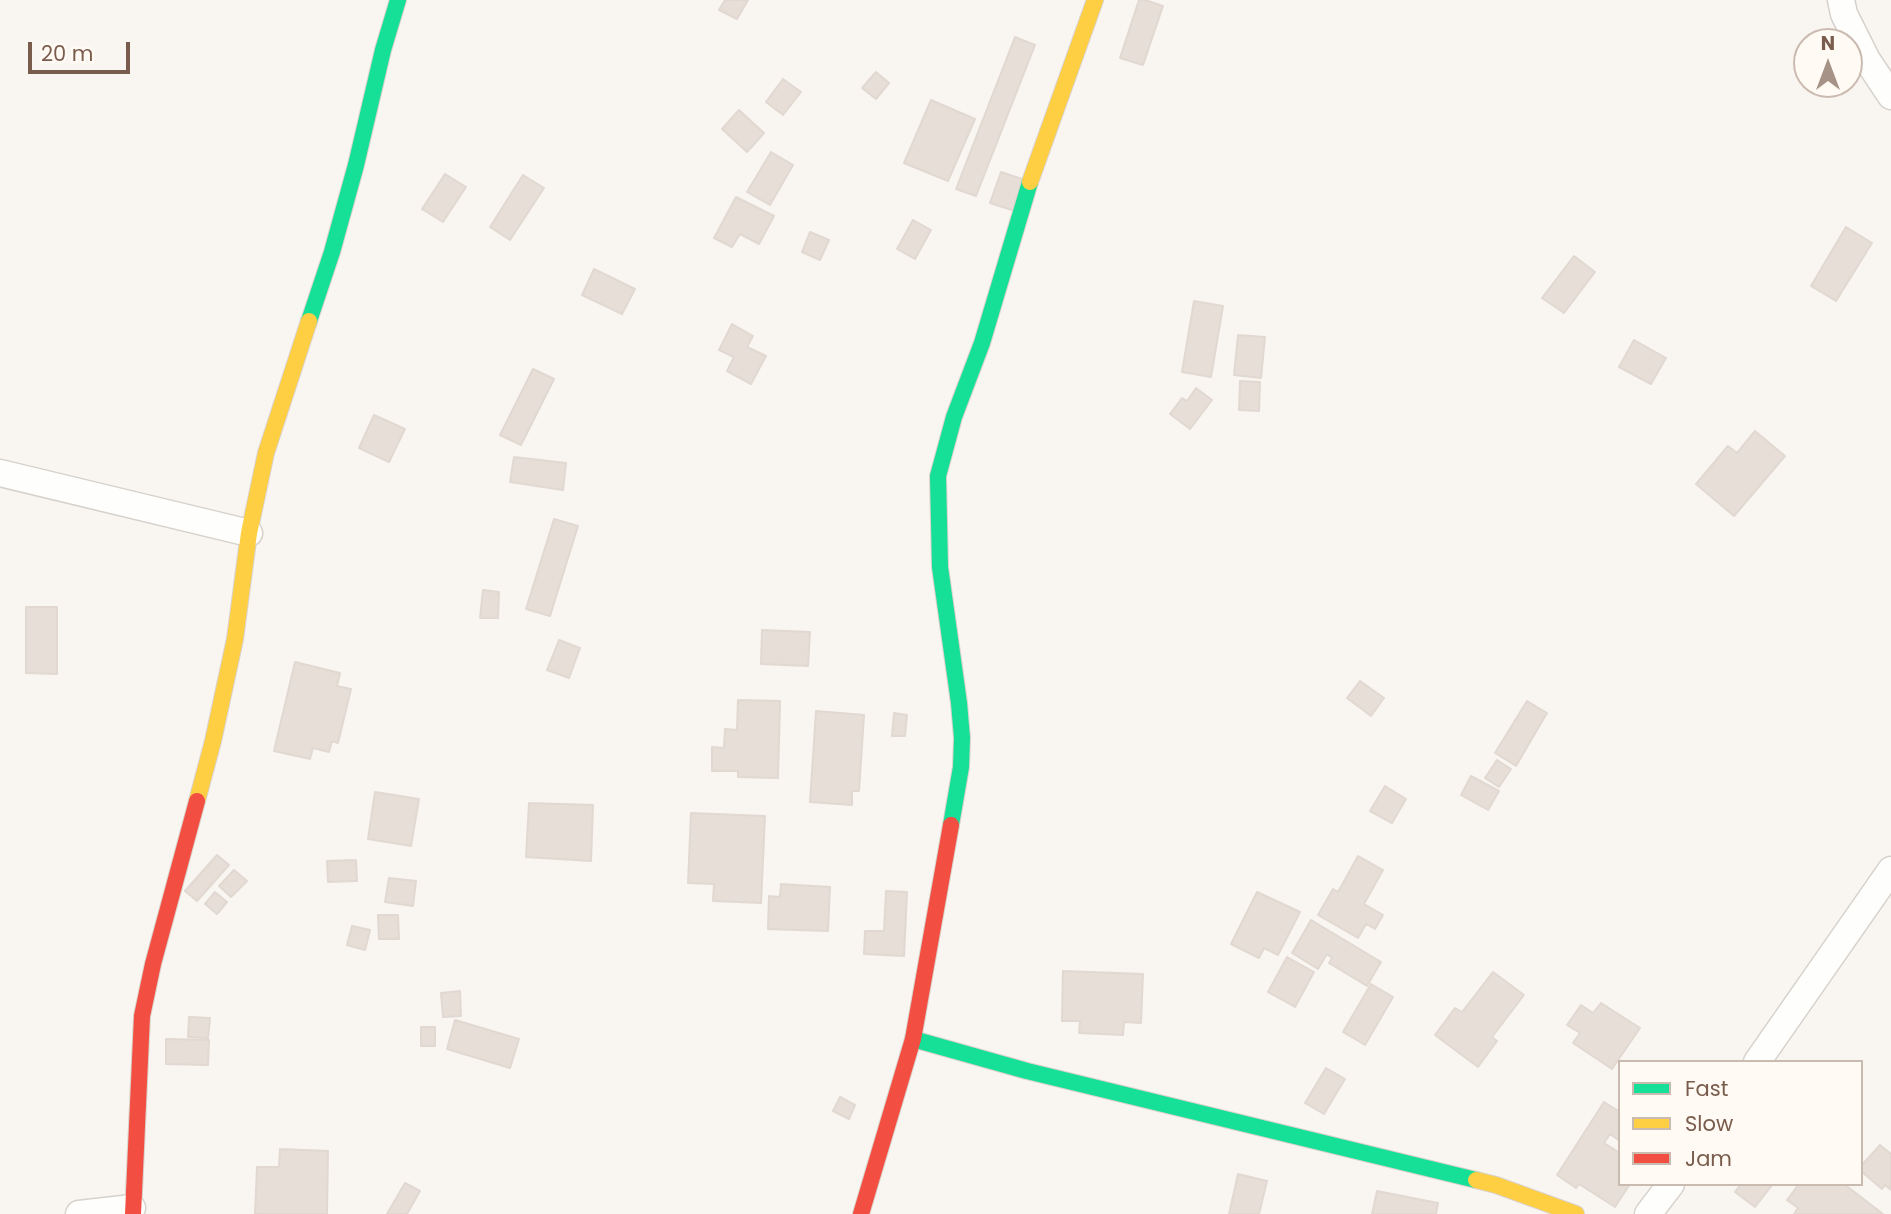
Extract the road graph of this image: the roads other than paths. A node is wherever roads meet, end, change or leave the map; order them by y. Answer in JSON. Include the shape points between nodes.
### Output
{"nodes":[{"id":1,"x":398,"y":0,"type":"edge"},
{"id":2,"x":1095,"y":0,"type":"edge"},
{"id":3,"x":1841,"y":0,"type":"edge"},
{"id":4,"x":1891,"y":96,"type":"edge"},
{"id":5,"x":0,"y":473,"type":"edge"},
{"id":6,"x":249,"y":533,"type":"junction"},
{"id":7,"x":1891,"y":870,"type":"edge"},
{"id":8,"x":913,"y":1039,"type":"junction"},
{"id":9,"x":1758,"y":1060,"type":"edge"},
{"id":10,"x":1669,"y":1186,"type":"edge"},
{"id":11,"x":132,"y":1211,"type":"edge"},
{"id":12,"x":79,"y":1214,"type":"edge"},
{"id":13,"x":861,"y":1214,"type":"edge"},
{"id":14,"x":1576,"y":1214,"type":"edge"},
{"id":15,"x":1648,"y":1214,"type":"edge"}],
"edges":[{"from":1,"to":6,"type":"street","via":[[332,251],[266,453]]},
{"from":2,"to":8,"type":"street","via":[[1036,163],[938,476],[940,567],[962,748]]},
{"from":3,"to":4,"type":"street","via":[[1867,60]]},
{"from":5,"to":6,"type":"street"},
{"from":6,"to":11,"type":"street","via":[[235,639],[213,741],[142,1016]]},
{"from":7,"to":9,"type":"street"},
{"from":8,"to":13,"type":"street"},
{"from":8,"to":14,"type":"street","via":[[1496,1185]]},
{"from":10,"to":15,"type":"street"},
{"from":11,"to":12,"type":"street"}]}
